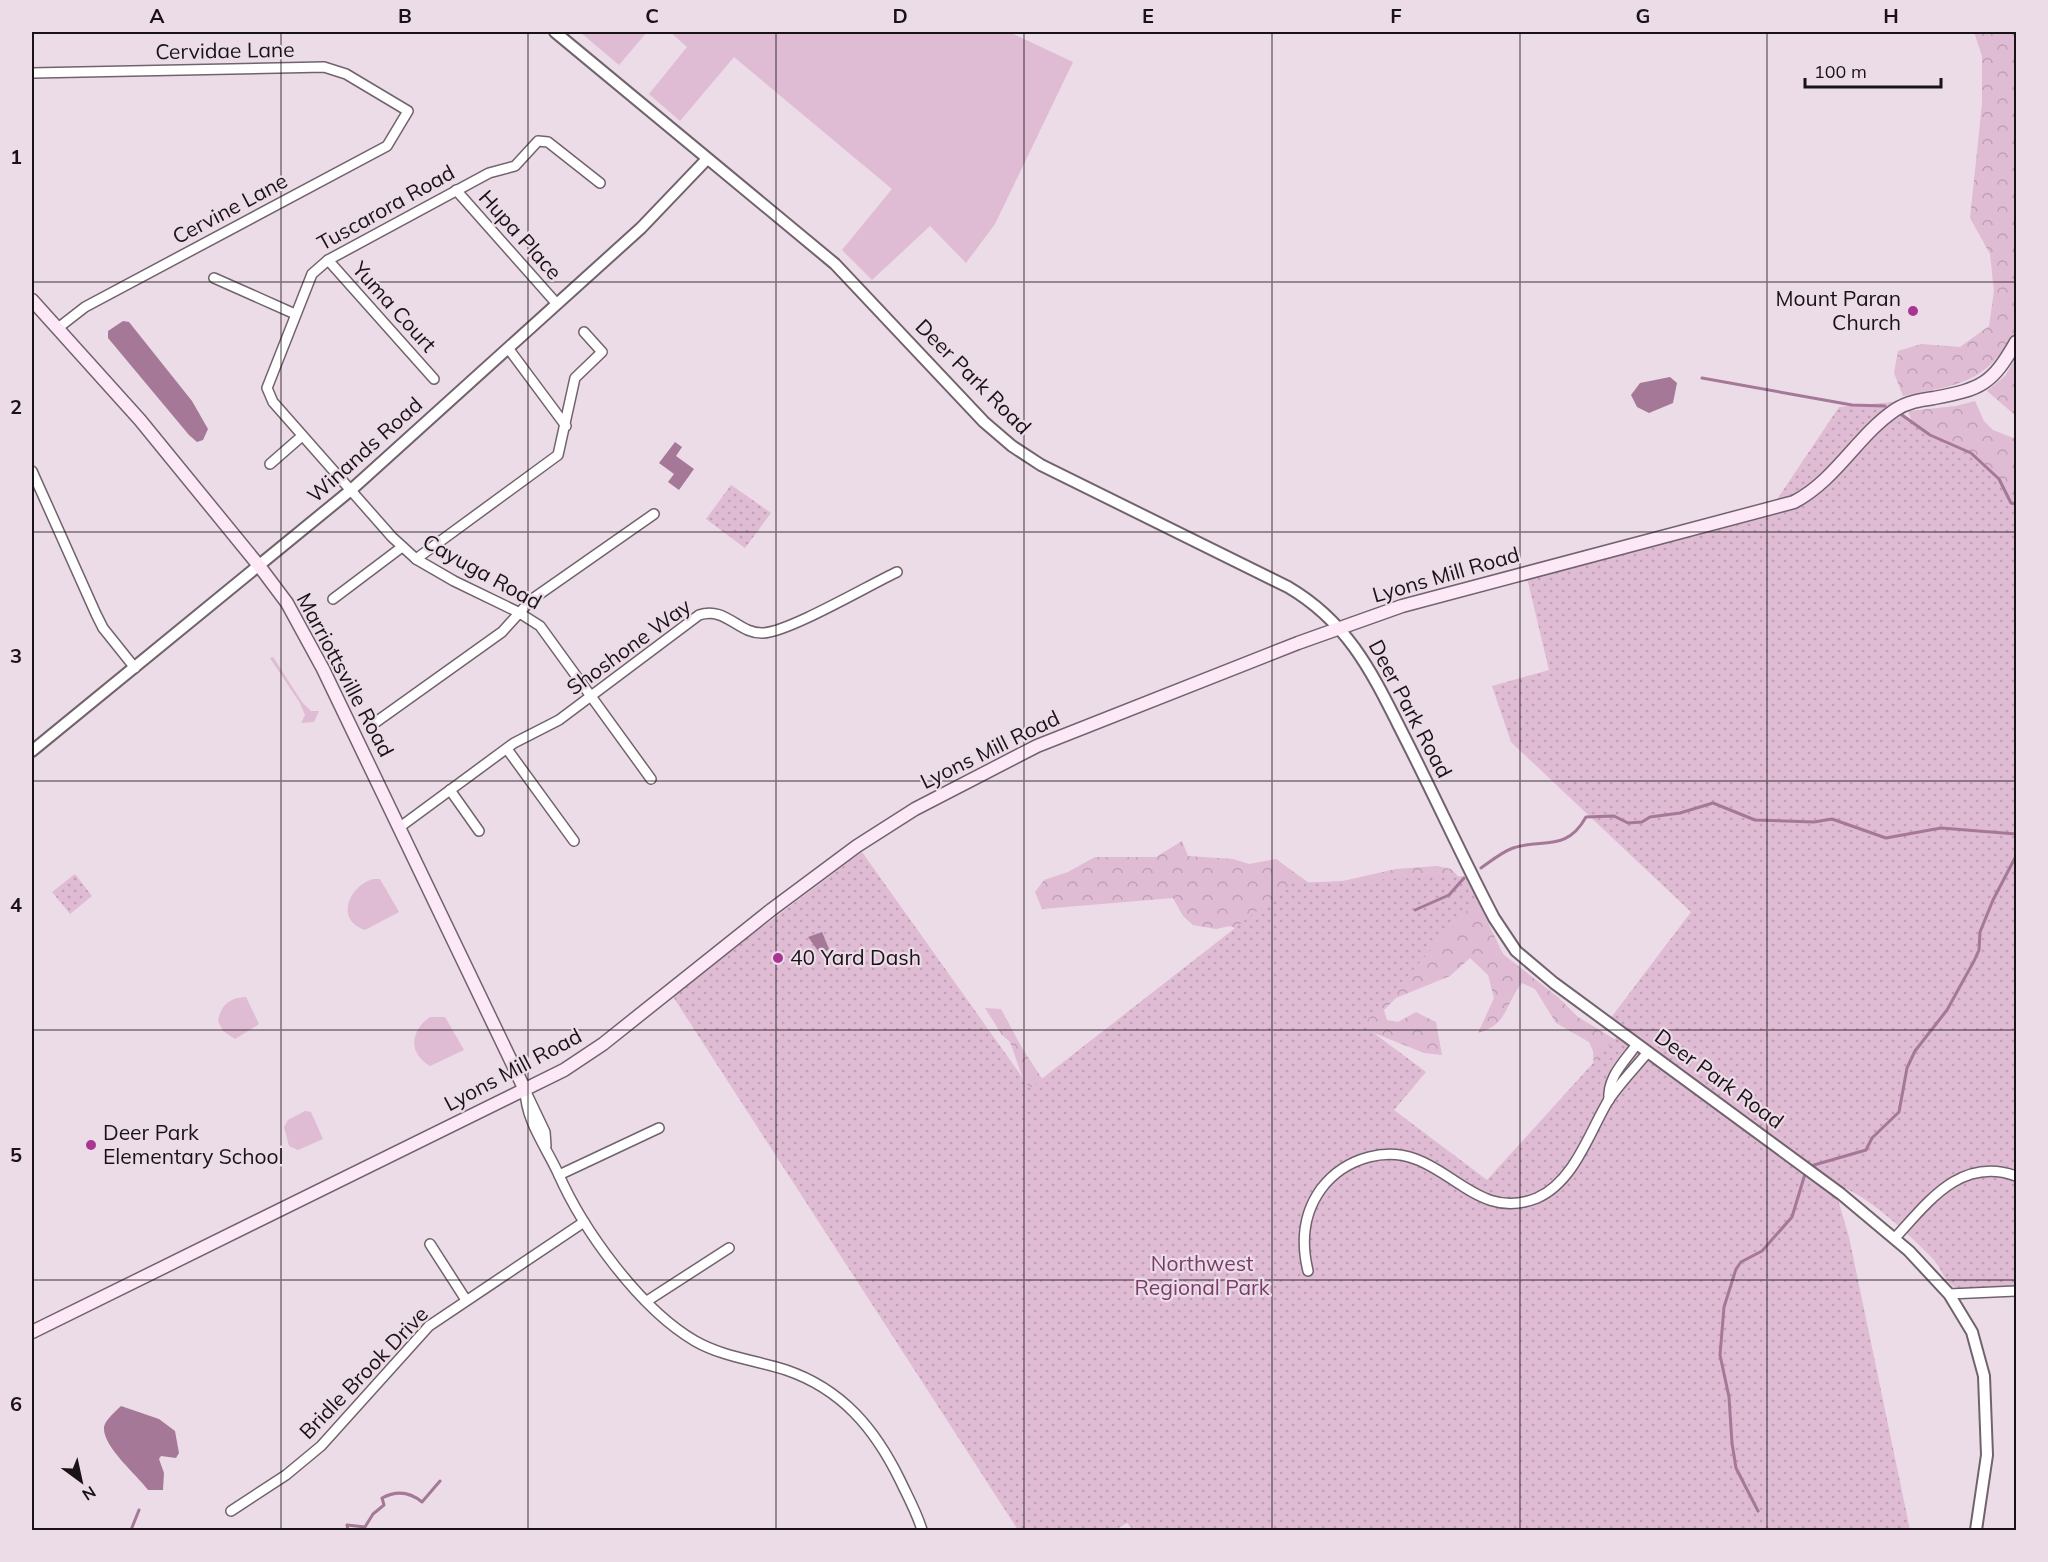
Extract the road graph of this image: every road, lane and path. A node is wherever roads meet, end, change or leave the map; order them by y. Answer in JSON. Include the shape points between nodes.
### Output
{"nodes":[{"id":1,"x":555,"y":32,"type":"edge"},
{"id":2,"x":32,"y":73,"type":"edge"},
{"id":3,"x":408,"y":111,"type":"joint"},
{"id":4,"x":707,"y":159,"type":"junction"},
{"id":5,"x":600,"y":183,"type":"dead end"},
{"id":6,"x":456,"y":190,"type":"junction"},
{"id":7,"x":328,"y":260,"type":"junction"},
{"id":8,"x":214,"y":278,"type":"dead end"},
{"id":9,"x":32,"y":300,"type":"edge"},
{"id":10,"x":557,"y":304,"type":"junction"},
{"id":11,"x":295,"y":314,"type":"junction"},
{"id":12,"x":58,"y":328,"type":"junction"},
{"id":13,"x":584,"y":332,"type":"dead end"},
{"id":14,"x":2016,"y":342,"type":"edge"},
{"id":15,"x":508,"y":348,"type":"junction"},
{"id":16,"x":434,"y":379,"type":"dead end"},
{"id":17,"x":566,"y":426,"type":"junction"},
{"id":18,"x":302,"y":436,"type":"junction"},
{"id":19,"x":270,"y":464,"type":"dead end"},
{"id":20,"x":32,"y":471,"type":"edge"},
{"id":21,"x":351,"y":490,"type":"junction"},
{"id":22,"x":654,"y":514,"type":"dead end"},
{"id":23,"x":402,"y":547,"type":"junction"},
{"id":24,"x":416,"y":559,"type":"junction"},
{"id":25,"x":260,"y":567,"type":"junction"},
{"id":26,"x":897,"y":572,"type":"dead end"},
{"id":27,"x":333,"y":598,"type":"dead end"},
{"id":28,"x":519,"y":612,"type":"junction"},
{"id":29,"x":1340,"y":627,"type":"junction"},
{"id":30,"x":135,"y":668,"type":"junction"},
{"id":31,"x":591,"y":696,"type":"junction"},
{"id":32,"x":376,"y":722,"type":"dead end"},
{"id":33,"x":507,"y":748,"type":"junction"},
{"id":34,"x":32,"y":751,"type":"edge"},
{"id":35,"x":651,"y":779,"type":"dead end"},
{"id":36,"x":450,"y":790,"type":"junction"},
{"id":37,"x":400,"y":827,"type":"junction"},
{"id":38,"x":479,"y":831,"type":"dead end"},
{"id":39,"x":574,"y":841,"type":"dead end"},
{"id":40,"x":1637,"y":1044,"type":"junction"},
{"id":41,"x":1648,"y":1052,"type":"junction"},
{"id":42,"x":525,"y":1090,"type":"junction"},
{"id":43,"x":1609,"y":1100,"type":"junction"},
{"id":44,"x":659,"y":1128,"type":"dead end"},
{"id":45,"x":559,"y":1175,"type":"junction"},
{"id":46,"x":2016,"y":1176,"type":"edge"},
{"id":47,"x":584,"y":1222,"type":"junction"},
{"id":48,"x":1895,"y":1238,"type":"junction"},
{"id":49,"x":430,"y":1244,"type":"dead end"},
{"id":50,"x":729,"y":1248,"type":"dead end"},
{"id":51,"x":1308,"y":1271,"type":"dead end"},
{"id":52,"x":2016,"y":1291,"type":"edge"},
{"id":53,"x":1949,"y":1294,"type":"junction"},
{"id":54,"x":466,"y":1300,"type":"junction"},
{"id":55,"x":647,"y":1301,"type":"junction"},
{"id":56,"x":32,"y":1332,"type":"edge"},
{"id":57,"x":231,"y":1511,"type":"dead end"},
{"id":58,"x":922,"y":1530,"type":"edge"},
{"id":59,"x":1976,"y":1530,"type":"edge"}],
"edges":[{"from":1,"to":4,"type":"street","name":"Deer Park Road"},
{"from":2,"to":3,"type":"street","name":"Cervidae Lane","via":[[324,67],[346,74]]},
{"from":3,"to":12,"type":"street","name":"Cervine Lane","via":[[387,146],[85,307]]},
{"from":4,"to":10,"type":"street","name":"Winands Road","via":[[657,213]]},
{"from":4,"to":29,"type":"street","name":"Deer Park Road","via":[[835,264],[984,422],[1020,452],[1288,586]]},
{"from":5,"to":6,"type":"street","name":"Tuscarora Road","via":[[542,140],[515,166],[489,173]]},
{"from":6,"to":7,"type":"street","name":"Tuscarora Road"},
{"from":6,"to":10,"type":"street","name":"Hupa Place"},
{"from":7,"to":11,"type":"street","name":"Tuscarora Road","via":[[312,274]]},
{"from":7,"to":16,"type":"street","name":"Yuma Court"},
{"from":8,"to":11,"type":"street"},
{"from":9,"to":12,"type":"main road","name":"Marriottsville Road"},
{"from":10,"to":15,"type":"street","name":"Winands Road"},
{"from":11,"to":18,"type":"street","name":"Tuscarora Road","via":[[267,388],[273,402]]},
{"from":12,"to":25,"type":"main road","name":"Marriottsville Road","via":[[148,429]]},
{"from":13,"to":17,"type":"street","via":[[602,352],[575,378]]},
{"from":14,"to":29,"type":"main road","name":"Lyons Mill Road","via":[[2001,368],[1987,382],[1962,392],[1911,402],[1890,414],[1826,480],[1794,501],[1461,589]]},
{"from":15,"to":17,"type":"street"},
{"from":15,"to":21,"type":"street","name":"Winands Road"},
{"from":17,"to":24,"type":"street","via":[[561,449],[554,458]]},
{"from":18,"to":19,"type":"street"},
{"from":18,"to":21,"type":"street","name":"Tuscarora Road"},
{"from":20,"to":30,"type":"street","via":[[96,614]]},
{"from":21,"to":23,"type":"street","name":"Cayuga Road"},
{"from":21,"to":25,"type":"street","name":"Winands Road"},
{"from":22,"to":28,"type":"street"},
{"from":23,"to":24,"type":"street","name":"Cayuga Road"},
{"from":23,"to":27,"type":"street"},
{"from":24,"to":28,"type":"street","name":"Cayuga Road"},
{"from":25,"to":30,"type":"street","name":"Winands Road"},
{"from":25,"to":37,"type":"main road","name":"Marriottsville Road","via":[[306,634]]},
{"from":26,"to":31,"type":"street","name":"Shoshone Way","via":[[774,631],[751,631],[716,612],[699,615]]},
{"from":28,"to":31,"type":"street","name":"Cayuga Road","via":[[547,634]]},
{"from":28,"to":32,"type":"street","via":[[502,633]]},
{"from":29,"to":40,"type":"street","name":"Deer Park Road","via":[[1381,690],[1504,936],[1529,963]]},
{"from":29,"to":42,"type":"main road","name":"Lyons Mill Road","via":[[1057,737],[915,809],[798,889],[591,1053]]},
{"from":30,"to":34,"type":"street","name":"Winands Road"},
{"from":31,"to":33,"type":"street","name":"Shoshone Way","via":[[549,726]]},
{"from":31,"to":35,"type":"street","name":"Cayuga Road"},
{"from":33,"to":36,"type":"street","name":"Shoshone Way"},
{"from":33,"to":39,"type":"street"},
{"from":36,"to":37,"type":"street","name":"Shoshone Way"},
{"from":36,"to":38,"type":"street"},
{"from":37,"to":42,"type":"main road","name":"Marriottsville Road"},
{"from":40,"to":41,"type":"street","name":"Deer Park Road"},
{"from":40,"to":43,"type":"street","via":[[1613,1077]]},
{"from":41,"to":43,"type":"street"},
{"from":41,"to":48,"type":"street","name":"Deer Park Road","via":[[1801,1163]]},
{"from":42,"to":45,"type":"street","name":"Marriottsville Road","via":[[525,1106]]},
{"from":42,"to":56,"type":"main road","name":"Lyons Mill Road"},
{"from":43,"to":51,"type":"street","via":[[1561,1181],[1530,1200],[1512,1203],[1484,1199],[1432,1165],[1406,1155],[1376,1155],[1342,1168],[1320,1190],[1307,1216],[1303,1245]]},
{"from":44,"to":45,"type":"street"},
{"from":45,"to":47,"type":"street","name":"Marriottsville Road"},
{"from":46,"to":48,"type":"street","via":[[1992,1171],[1960,1177],[1936,1195]]},
{"from":47,"to":54,"type":"street","name":"Bridle Brook Drive"},
{"from":47,"to":55,"type":"street","name":"Marriottsville Road"},
{"from":48,"to":53,"type":"street","name":"Deer Park Road"},
{"from":49,"to":54,"type":"street"},
{"from":50,"to":55,"type":"street"},
{"from":52,"to":53,"type":"street"},
{"from":53,"to":59,"type":"street","name":"Deer Park Road","via":[[1975,1339],[1985,1386],[1987,1455]]},
{"from":54,"to":57,"type":"street","name":"Bridle Brook Drive","via":[[429,1326],[304,1461]]},
{"from":55,"to":58,"type":"street","name":"Marriottsville Road","via":[[678,1330],[711,1349],[810,1380],[846,1404],[877,1437]]}]}
